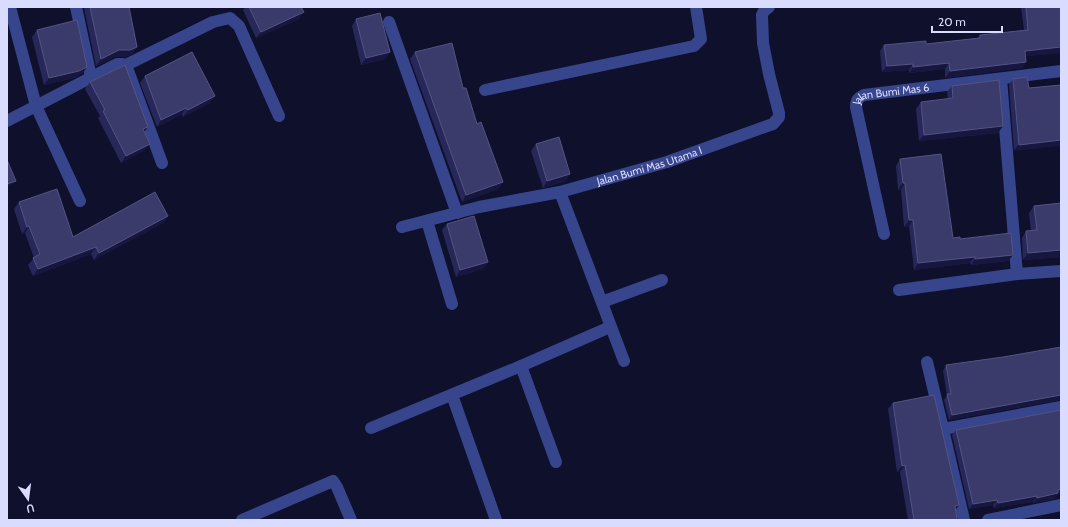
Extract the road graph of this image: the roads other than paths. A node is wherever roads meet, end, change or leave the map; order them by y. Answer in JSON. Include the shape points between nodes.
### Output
{"nodes":[{"id":1,"x":10,"y":7,"type":"edge"},
{"id":2,"x":76,"y":7,"type":"edge"},
{"id":3,"x":696,"y":7,"type":"edge"},
{"id":4,"x":769,"y":7,"type":"edge"},
{"id":5,"x":389,"y":22,"type":"dead end"},
{"id":6,"x":12,"y":33,"type":"edge"},
{"id":7,"x":126,"y":65,"type":"junction"},
{"id":8,"x":1061,"y":71,"type":"edge"},
{"id":9,"x":91,"y":77,"type":"junction"},
{"id":10,"x":1001,"y":79,"type":"junction"},
{"id":11,"x":485,"y":90,"type":"dead end"},
{"id":12,"x":36,"y":106,"type":"junction"},
{"id":13,"x":279,"y":116,"type":"dead end"},
{"id":14,"x":7,"y":120,"type":"edge"},
{"id":15,"x":162,"y":163,"type":"dead end"},
{"id":16,"x":560,"y":192,"type":"junction"},
{"id":17,"x":80,"y":200,"type":"dead end"},
{"id":18,"x":457,"y":213,"type":"junction"},
{"id":19,"x":427,"y":221,"type":"junction"},
{"id":20,"x":402,"y":227,"type":"dead end"},
{"id":21,"x":884,"y":234,"type":"dead end"},
{"id":22,"x":1061,"y":271,"type":"edge"},
{"id":23,"x":1017,"y":274,"type":"junction"},
{"id":24,"x":662,"y":280,"type":"dead end"},
{"id":25,"x":899,"y":290,"type":"dead end"},
{"id":26,"x":602,"y":302,"type":"junction"},
{"id":27,"x":452,"y":304,"type":"dead end"},
{"id":28,"x":610,"y":328,"type":"junction"},
{"id":29,"x":624,"y":361,"type":"dead end"},
{"id":30,"x":927,"y":362,"type":"dead end"},
{"id":31,"x":521,"y":366,"type":"junction"},
{"id":32,"x":452,"y":395,"type":"junction"},
{"id":33,"x":1061,"y":406,"type":"edge"},
{"id":34,"x":372,"y":428,"type":"dead end"},
{"id":35,"x":943,"y":429,"type":"junction"},
{"id":36,"x":556,"y":462,"type":"dead end"},
{"id":37,"x":1061,"y":505,"type":"edge"},
{"id":38,"x":242,"y":520,"type":"edge"},
{"id":39,"x":351,"y":520,"type":"edge"},
{"id":40,"x":496,"y":520,"type":"edge"},
{"id":41,"x":964,"y":520,"type":"edge"},
{"id":42,"x":988,"y":520,"type":"edge"}],
"edges":[{"from":1,"to":6,"type":"street"},
{"from":2,"to":9,"type":"street"},
{"from":3,"to":11,"type":"street","via":[[701,39],[694,46]]},
{"from":4,"to":16,"type":"street","name":"Jalan Bumi Mas Utama I","via":[[764,11],[762,21],[769,74],[779,112],[777,121],[667,162]]},
{"from":5,"to":18,"type":"street"},
{"from":6,"to":12,"type":"street"},
{"from":7,"to":9,"type":"street","via":[[117,64]]},
{"from":7,"to":13,"type":"street","via":[[213,22],[230,18],[239,26]]},
{"from":7,"to":15,"type":"street"},
{"from":8,"to":10,"type":"street","name":"Jalan Bumi Mas 6"},
{"from":9,"to":12,"type":"street"},
{"from":10,"to":21,"type":"street","name":"Jalan Bumi Mas 6","via":[[864,95],[857,100],[856,107]]},
{"from":10,"to":23,"type":"street"},
{"from":12,"to":14,"type":"street"},
{"from":12,"to":17,"type":"street"},
{"from":16,"to":18,"type":"street","name":"Jalan Bumi Mas Utama I"},
{"from":16,"to":26,"type":"street"},
{"from":18,"to":19,"type":"street","name":"Jalan Bumi Mas Utama I"},
{"from":19,"to":20,"type":"street","name":"Jalan Bumi Mas Utama I"},
{"from":19,"to":27,"type":"street"},
{"from":22,"to":23,"type":"street"},
{"from":23,"to":25,"type":"street"},
{"from":24,"to":26,"type":"street"},
{"from":26,"to":28,"type":"street"},
{"from":28,"to":29,"type":"street"},
{"from":28,"to":31,"type":"street"},
{"from":30,"to":35,"type":"street"},
{"from":31,"to":32,"type":"street"},
{"from":31,"to":36,"type":"street"},
{"from":32,"to":34,"type":"street"},
{"from":32,"to":40,"type":"street"},
{"from":33,"to":35,"type":"street"},
{"from":35,"to":41,"type":"street"},
{"from":37,"to":42,"type":"street"},
{"from":38,"to":39,"type":"street","via":[[332,481]]}]}
